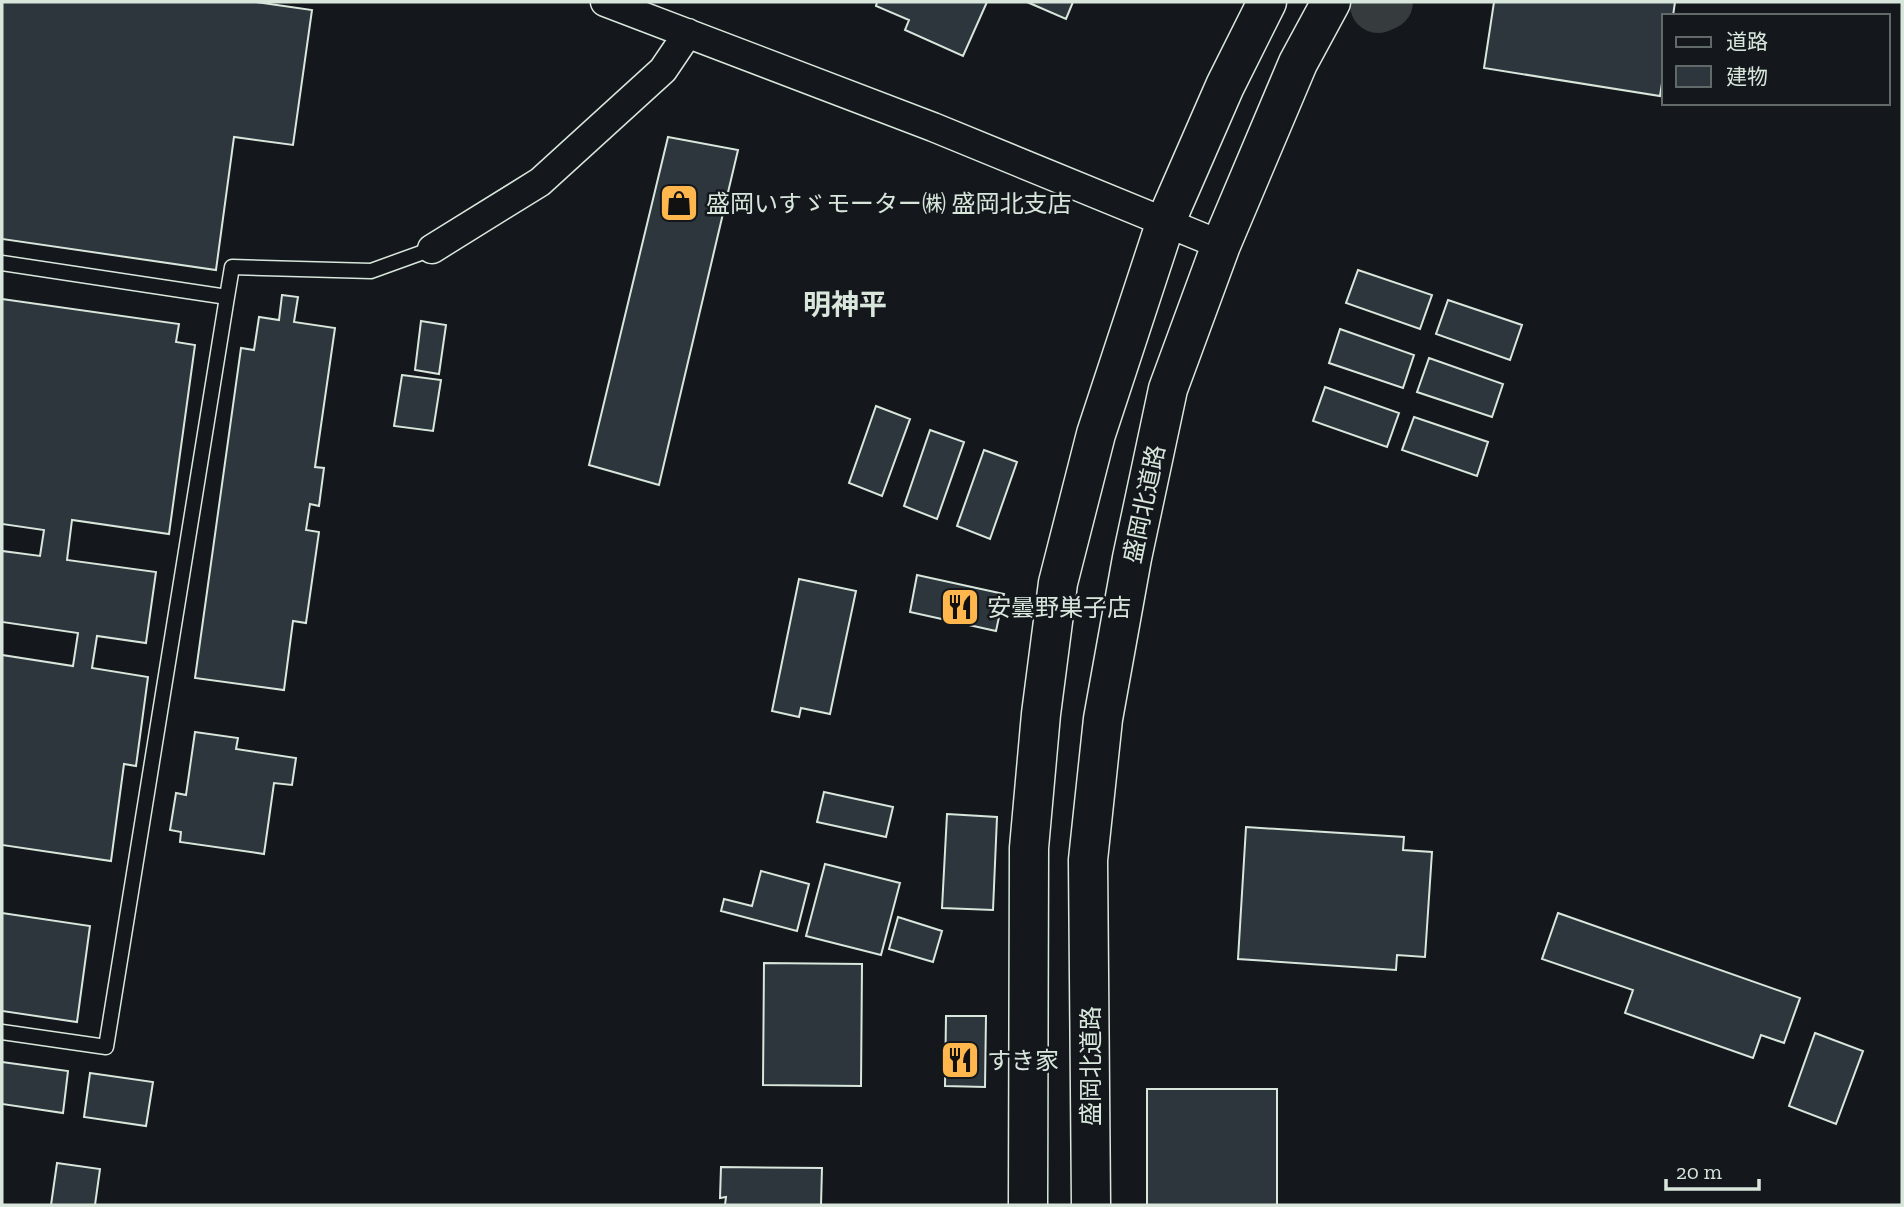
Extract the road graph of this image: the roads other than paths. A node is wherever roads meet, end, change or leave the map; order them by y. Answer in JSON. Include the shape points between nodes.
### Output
{"nodes":[{"id":1,"x":604,"y":2,"type":"edge"},
{"id":2,"x":1267,"y":2,"type":"edge"},
{"id":3,"x":1331,"y":2,"type":"edge"},
{"id":4,"x":688,"y":33,"type":"junction"},
{"id":5,"x":1166,"y":221,"type":"junction"},
{"id":6,"x":1221,"y":245,"type":"junction"},
{"id":7,"x":432,"y":249,"type":"joint"},
{"id":8,"x":2,"y":263,"type":"edge"},
{"id":9,"x":227,"y":297,"type":"junction"},
{"id":10,"x":2,"y":1032,"type":"edge"},
{"id":11,"x":1028,"y":1205,"type":"edge"},
{"id":12,"x":1091,"y":1205,"type":"edge"}],
"edges":[{"from":1,"to":4,"type":"street"},
{"from":2,"to":5,"type":"highway"},
{"from":3,"to":6,"type":"highway","name":"盛岡北道路","via":[[1298,63]]},
{"from":4,"to":5,"type":"street"},
{"from":4,"to":7,"type":"street","via":[[663,70],[540,182]]},
{"from":5,"to":6,"type":"street"},
{"from":5,"to":11,"type":"highway","via":[[1096,434],[1058,583],[1029,848]]},
{"from":6,"to":12,"type":"highway","name":"盛岡北道路","via":[[1168,389],[1103,719],[1088,860]]},
{"from":7,"to":9,"type":"lane","via":[[371,271],[232,267]]},
{"from":8,"to":9,"type":"lane"},
{"from":9,"to":10,"type":"lane","via":[[106,1047]]}]}
